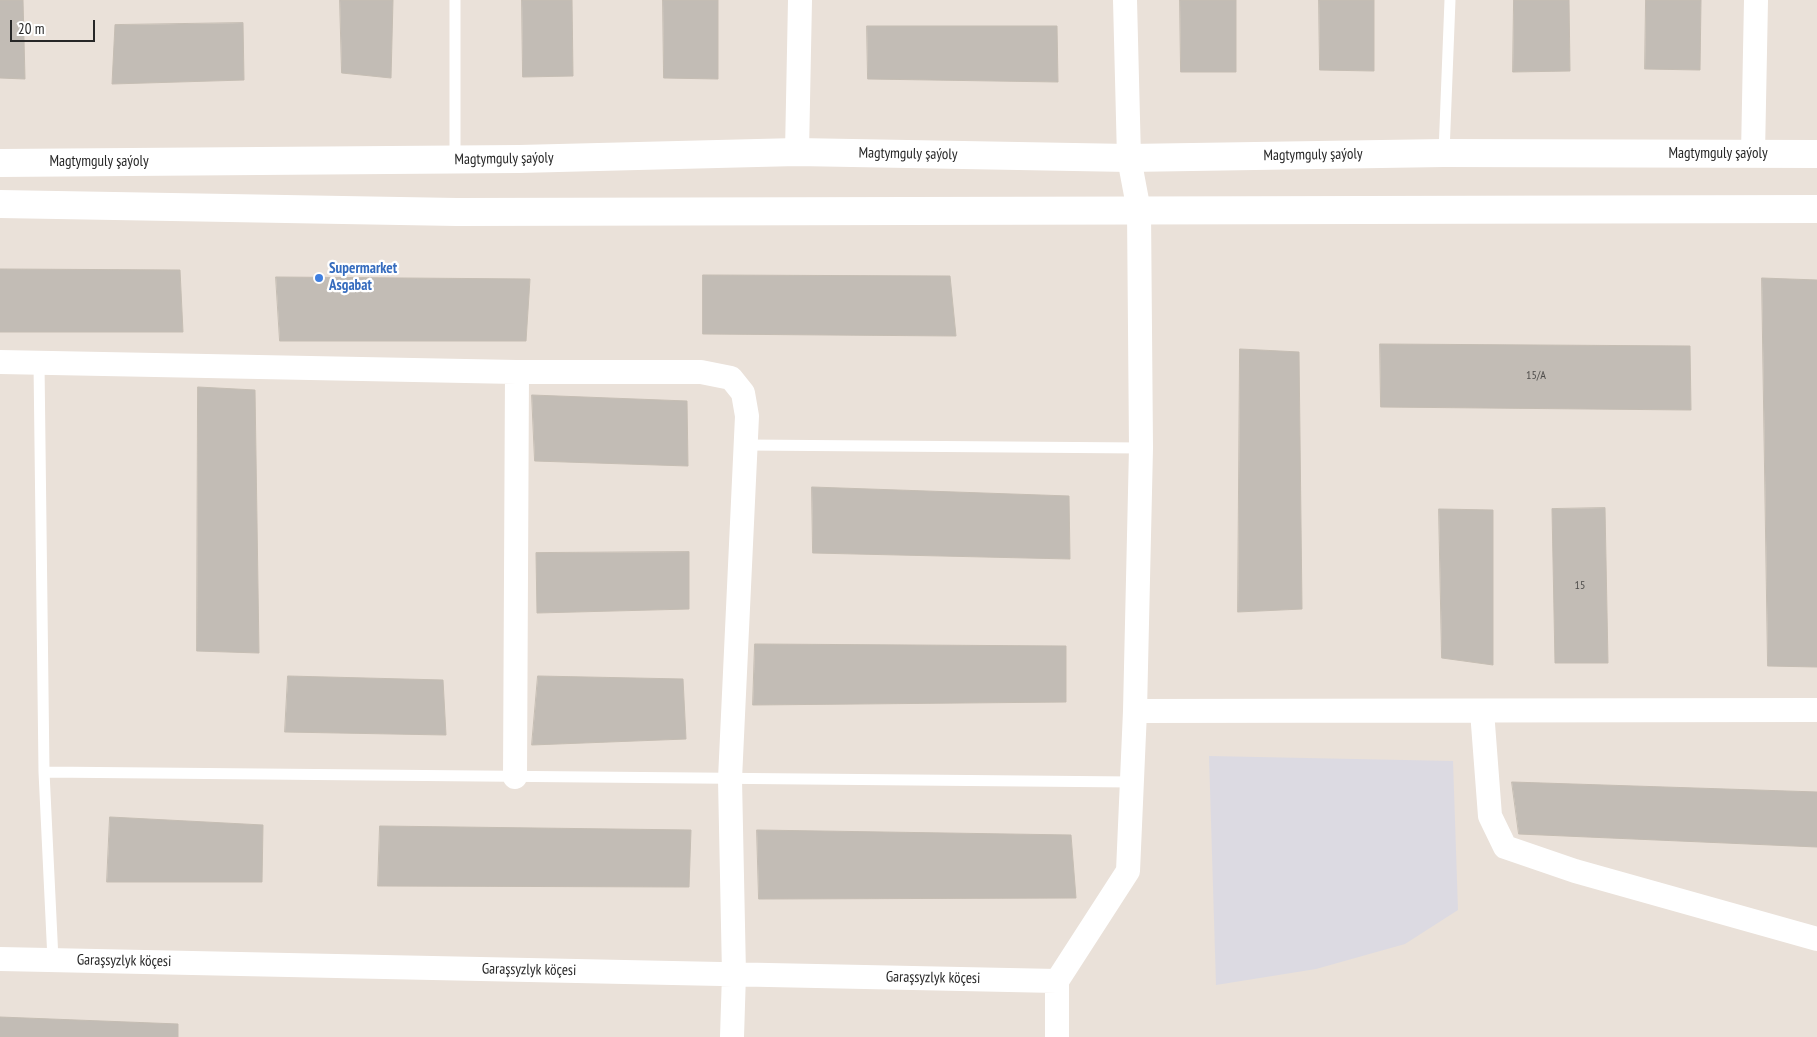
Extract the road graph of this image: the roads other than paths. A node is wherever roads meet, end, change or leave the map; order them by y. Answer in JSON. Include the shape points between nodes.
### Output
{"nodes":[{"id":1,"x":456,"y":0,"type":"edge"},
{"id":2,"x":800,"y":0,"type":"edge"},
{"id":3,"x":1125,"y":0,"type":"edge"},
{"id":4,"x":1450,"y":0,"type":"edge"},
{"id":5,"x":1756,"y":0,"type":"edge"},
{"id":6,"x":797,"y":152,"type":"junction"},
{"id":7,"x":1444,"y":153,"type":"junction"},
{"id":8,"x":1753,"y":154,"type":"junction"},
{"id":9,"x":1817,"y":154,"type":"edge"},
{"id":10,"x":1129,"y":158,"type":"junction"},
{"id":11,"x":455,"y":160,"type":"junction"},
{"id":12,"x":0,"y":163,"type":"edge"},
{"id":13,"x":0,"y":204,"type":"edge"},
{"id":14,"x":1817,"y":209,"type":"edge"},
{"id":15,"x":1139,"y":211,"type":"junction"},
{"id":16,"x":0,"y":362,"type":"edge"},
{"id":17,"x":39,"y":363,"type":"junction"},
{"id":18,"x":517,"y":372,"type":"junction"},
{"id":19,"x":746,"y":445,"type":"junction"},
{"id":20,"x":1141,"y":448,"type":"junction"},
{"id":21,"x":1817,"y":710,"type":"edge"},
{"id":22,"x":1135,"y":711,"type":"junction"},
{"id":23,"x":1482,"y":711,"type":"junction"},
{"id":24,"x":44,"y":772,"type":"junction"},
{"id":25,"x":516,"y":777,"type":"junction"},
{"id":26,"x":730,"y":779,"type":"junction"},
{"id":27,"x":1132,"y":782,"type":"junction"},
{"id":28,"x":1817,"y":939,"type":"edge"},
{"id":29,"x":0,"y":959,"type":"edge"},
{"id":30,"x":53,"y":960,"type":"junction"},
{"id":31,"x":734,"y":974,"type":"junction"},
{"id":32,"x":1057,"y":981,"type":"junction"},
{"id":33,"x":732,"y":1037,"type":"edge"},
{"id":34,"x":1057,"y":1037,"type":"edge"}],
"edges":[{"from":1,"to":11,"type":"lane"},
{"from":2,"to":6,"type":"street"},
{"from":3,"to":10,"type":"street"},
{"from":4,"to":7,"type":"lane"},
{"from":5,"to":8,"type":"street"},
{"from":6,"to":10,"type":"street","name":"Magtymguly şaýoly"},
{"from":6,"to":11,"type":"street","name":"Magtymguly şaýoly"},
{"from":7,"to":8,"type":"street","name":"Magtymguly şaýoly"},
{"from":7,"to":10,"type":"street","name":"Magtymguly şaýoly"},
{"from":8,"to":9,"type":"street","name":"Magtymguly şaýoly"},
{"from":10,"to":15,"type":"street"},
{"from":11,"to":12,"type":"street","name":"Magtymguly şaýoly"},
{"from":13,"to":15,"type":"street","via":[[457,212]]},
{"from":14,"to":15,"type":"street"},
{"from":15,"to":20,"type":"street"},
{"from":16,"to":17,"type":"street"},
{"from":17,"to":18,"type":"street"},
{"from":17,"to":24,"type":"lane"},
{"from":18,"to":19,"type":"street","via":[[701,372],[731,378],[743,393],[747,416]]},
{"from":18,"to":25,"type":"street"},
{"from":19,"to":20,"type":"lane"},
{"from":19,"to":26,"type":"street"},
{"from":20,"to":22,"type":"street"},
{"from":21,"to":23,"type":"street"},
{"from":22,"to":23,"type":"street"},
{"from":22,"to":27,"type":"street"},
{"from":23,"to":28,"type":"street","via":[[1490,816],[1505,847],[1575,871]]},
{"from":24,"to":25,"type":"lane"},
{"from":24,"to":30,"type":"lane"},
{"from":25,"to":26,"type":"lane"},
{"from":26,"to":27,"type":"lane"},
{"from":26,"to":31,"type":"street"},
{"from":27,"to":32,"type":"street","via":[[1128,871]]},
{"from":29,"to":30,"type":"street","name":"Garaşsyzlyk köçesi"},
{"from":30,"to":31,"type":"street","name":"Garaşsyzlyk köçesi"},
{"from":31,"to":32,"type":"street","name":"Garaşsyzlyk köçesi"},
{"from":31,"to":33,"type":"street"},
{"from":32,"to":34,"type":"street"}]}
